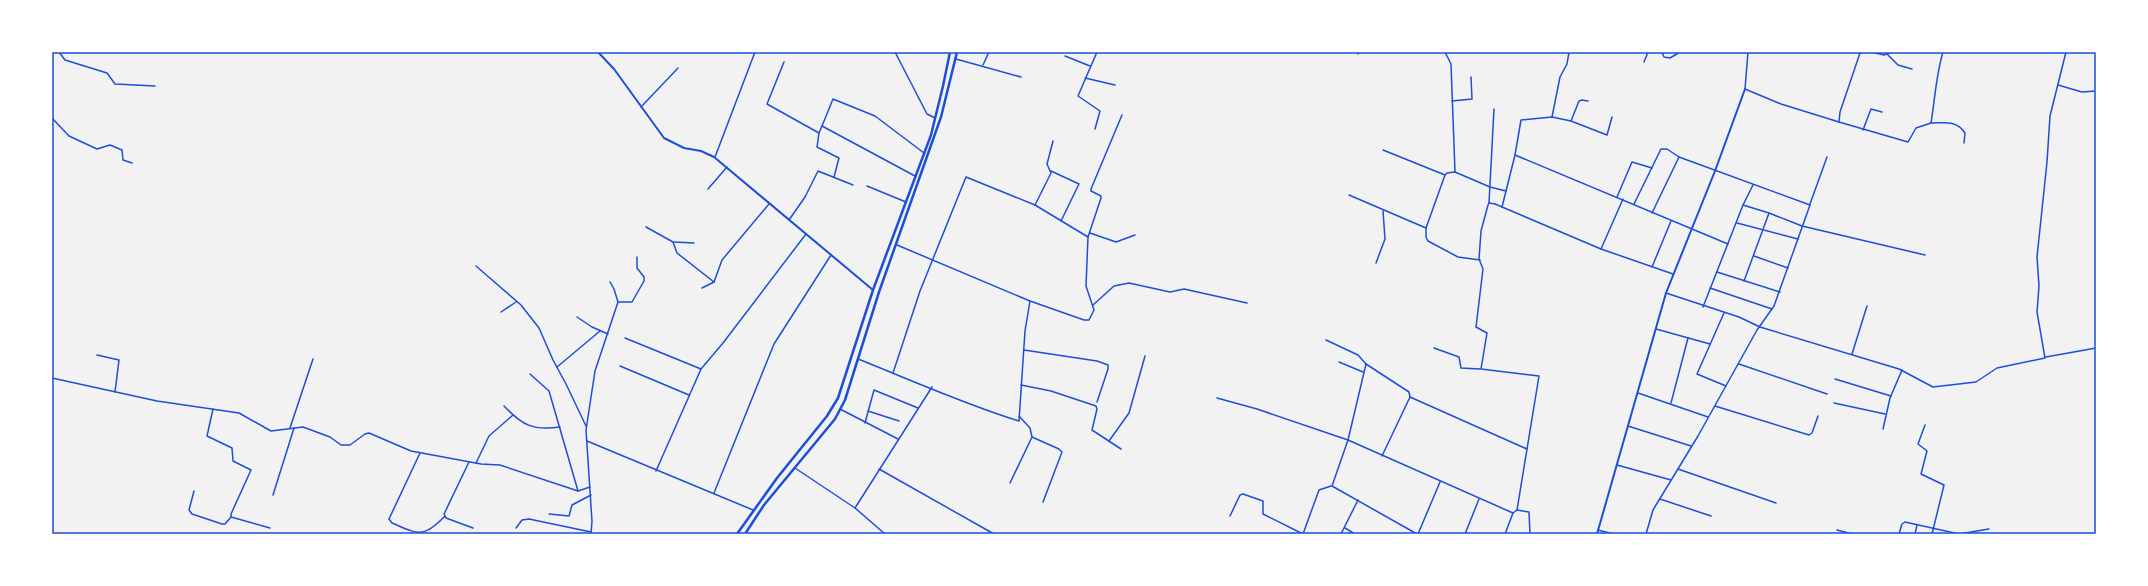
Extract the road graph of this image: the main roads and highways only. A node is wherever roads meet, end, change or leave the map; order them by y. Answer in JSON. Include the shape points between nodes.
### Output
{"nodes":[{"id":1,"x":950,"y":52,"type":"edge"},
{"id":2,"x":957,"y":52,"type":"edge"},
{"id":3,"x":856,"y":341,"type":"junction"},
{"id":4,"x":862,"y":343,"type":"junction"},
{"id":5,"x":737,"y":534,"type":"edge"},
{"id":6,"x":745,"y":534,"type":"edge"}],
"edges":[{"from":1,"to":3,"type":"highway","via":[[924,153]]},
{"from":2,"to":4,"type":"highway","via":[[941,117]]},
{"from":3,"to":4,"type":"highway"},
{"from":3,"to":5,"type":"highway","via":[[843,386],[833,407]]},
{"from":4,"to":6,"type":"highway","via":[[840,409]]}]}
